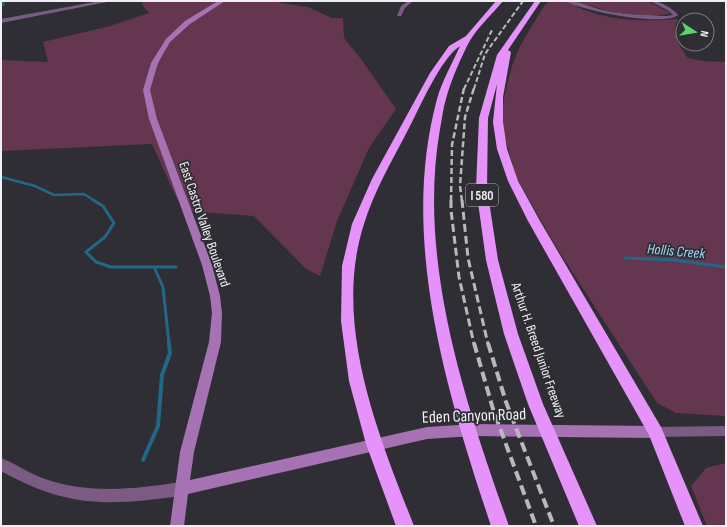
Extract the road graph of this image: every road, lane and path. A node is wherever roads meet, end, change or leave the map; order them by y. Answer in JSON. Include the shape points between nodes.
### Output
{"nodes":[{"id":1,"x":109,"y":1,"type":"edge"},
{"id":2,"x":222,"y":1,"type":"edge"},
{"id":3,"x":411,"y":1,"type":"edge"},
{"id":4,"x":500,"y":1,"type":"edge"},
{"id":5,"x":538,"y":1,"type":"edge"},
{"id":6,"x":568,"y":1,"type":"edge"},
{"id":7,"x":652,"y":1,"type":"edge"},
{"id":8,"x":399,"y":15,"type":"dead end"},
{"id":9,"x":1,"y":21,"type":"edge"},
{"id":10,"x":469,"y":38,"type":"junction"},
{"id":11,"x":509,"y":39,"type":"junction"},
{"id":12,"x":726,"y":431,"type":"edge"},
{"id":13,"x":656,"y":432,"type":"junction"},
{"id":14,"x":374,"y":444,"type":"junction"},
{"id":15,"x":1,"y":464,"type":"edge"},
{"id":16,"x":182,"y":489,"type":"junction"},
{"id":17,"x":177,"y":526,"type":"edge"},
{"id":18,"x":405,"y":526,"type":"edge"},
{"id":19,"x":500,"y":526,"type":"edge"},
{"id":20,"x":588,"y":526,"type":"edge"},
{"id":21,"x":694,"y":526,"type":"edge"}],
"edges":[{"from":1,"to":9,"type":"street"},
{"from":2,"to":16,"type":"main road","name":"East Castro Valley Boulevard","via":[[178,29],[166,42],[153,63],[147,86],[153,118],[207,265],[217,309],[215,342],[191,436]]},
{"from":3,"to":8,"type":"street","via":[[403,7]]},
{"from":4,"to":10,"type":"highway"},
{"from":5,"to":11,"type":"highway","name":"Arthur H. Breed Junior Freeway","number":"I 580"},
{"from":6,"to":7,"type":"street","via":[[625,16],[676,15]]},
{"from":10,"to":14,"type":"highway","via":[[452,48],[419,99],[371,190],[352,246],[347,288],[349,330],[358,386]]},
{"from":10,"to":19,"type":"highway","via":[[450,75],[433,140],[429,180],[430,230],[443,326],[481,470]]},
{"from":11,"to":13,"type":"highway","via":[[498,116],[501,142],[510,172],[534,221]]},
{"from":11,"to":20,"type":"highway","name":"Arthur H. Breed Junior Freeway","number":"I 580","via":[[495,68],[484,110],[480,145],[485,223],[497,281],[513,336],[534,397]]},
{"from":12,"to":13,"type":"street","name":"Eden Canyon Road"},
{"from":13,"to":14,"type":"main road","name":"Eden Canyon Road","via":[[456,430]]},
{"from":13,"to":21,"type":"highway"},
{"from":14,"to":16,"type":"main road","name":"Eden Canyon Road"},
{"from":14,"to":18,"type":"highway"},
{"from":15,"to":16,"type":"street","via":[[54,490],[78,494],[123,496]]},
{"from":16,"to":17,"type":"main road","name":"East Castro Valley Boulevard"}]}
